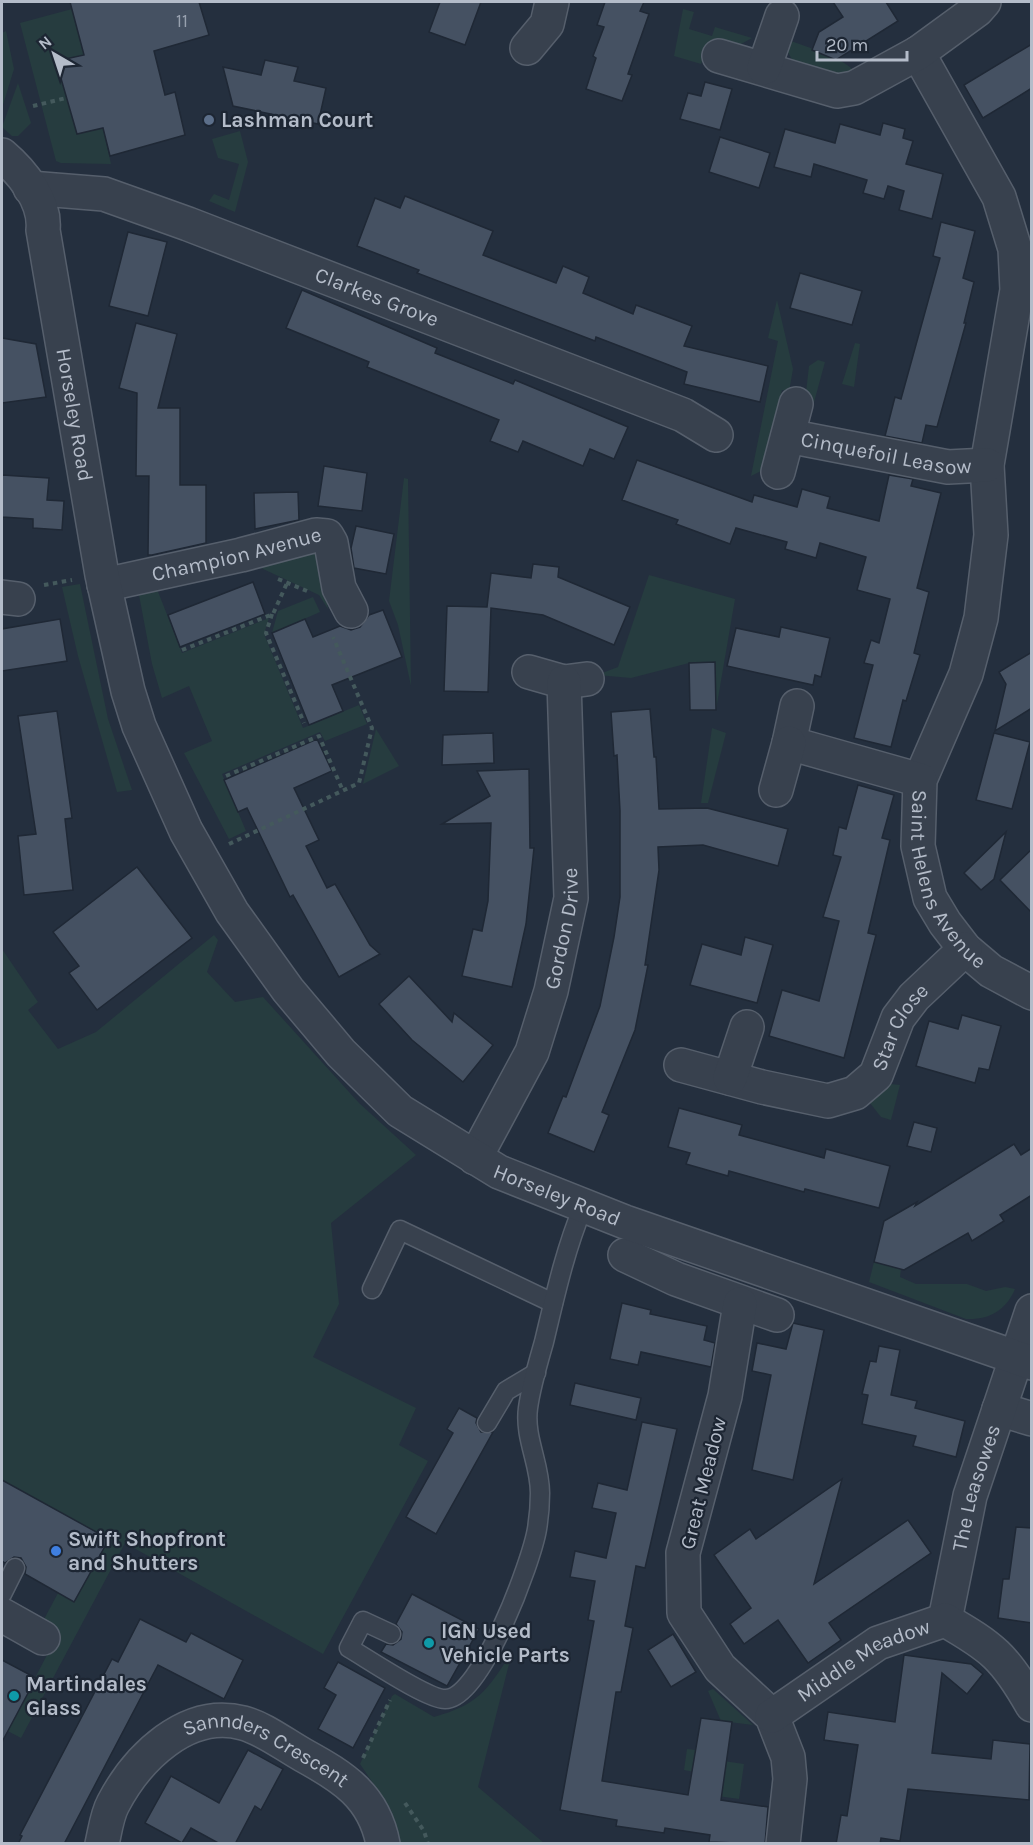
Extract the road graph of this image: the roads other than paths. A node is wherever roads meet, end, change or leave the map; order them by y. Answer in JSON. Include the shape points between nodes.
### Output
{"nodes":[{"id":1,"x":552,"y":2,"type":"edge"},
{"id":2,"x":984,"y":2,"type":"edge"},
{"id":3,"x":782,"y":16,"type":"dead end"},
{"id":4,"x":527,"y":48,"type":"dead end"},
{"id":5,"x":918,"y":53,"type":"junction"},
{"id":6,"x":719,"y":56,"type":"dead end"},
{"id":7,"x":764,"y":68,"type":"junction"},
{"id":8,"x":2,"y":155,"type":"edge"},
{"id":9,"x":16,"y":187,"type":"edge"},
{"id":10,"x":1022,"y":323,"type":"edge"},
{"id":11,"x":796,"y":404,"type":"dead end"},
{"id":12,"x":716,"y":435,"type":"dead end"},
{"id":13,"x":788,"y":436,"type":"junction"},
{"id":14,"x":987,"y":465,"type":"junction"},
{"id":15,"x":778,"y":472,"type":"dead end"},
{"id":16,"x":103,"y":580,"type":"junction"},
{"id":17,"x":342,"y":623,"type":"road end"},
{"id":18,"x":529,"y":672,"type":"dead end"},
{"id":19,"x":797,"y":706,"type":"dead end"},
{"id":20,"x":789,"y":744,"type":"junction"},
{"id":21,"x":920,"y":780,"type":"junction"},
{"id":22,"x":776,"y":790,"type":"dead end"},
{"id":23,"x":965,"y":949,"type":"junction"},
{"id":24,"x":1032,"y":993,"type":"edge"},
{"id":25,"x":747,"y":1027,"type":"dead end"},
{"id":26,"x":681,"y":1065,"type":"dead end"},
{"id":27,"x":730,"y":1078,"type":"junction"},
{"id":28,"x":476,"y":1158,"type":"junction"},
{"id":29,"x":583,"y":1207,"type":"junction"},
{"id":30,"x":625,"y":1255,"type":"dead end"},
{"id":31,"x":372,"y":1289,"type":"dead end"},
{"id":32,"x":553,"y":1303,"type":"junction"},
{"id":33,"x":740,"y":1304,"type":"junction"},
{"id":34,"x":1032,"y":1311,"type":"edge"},
{"id":35,"x":777,"y":1315,"type":"dead end"},
{"id":36,"x":1024,"y":1360,"type":"edge"},
{"id":37,"x":536,"y":1373,"type":"junction"},
{"id":38,"x":999,"y":1409,"type":"junction"},
{"id":39,"x":1032,"y":1419,"type":"edge"},
{"id":40,"x":487,"y":1423,"type":"dead end"},
{"id":41,"x":15,"y":1568,"type":"dead end"},
{"id":42,"x":2,"y":1611,"type":"edge"},
{"id":43,"x":945,"y":1620,"type":"junction"},
{"id":44,"x":391,"y":1634,"type":"dead end"},
{"id":45,"x":43,"y":1638,"type":"dead end"},
{"id":46,"x":1032,"y":1705,"type":"edge"},
{"id":47,"x":772,"y":1716,"type":"junction"},
{"id":48,"x":102,"y":1844,"type":"edge"},
{"id":49,"x":383,"y":1844,"type":"edge"},
{"id":50,"x":783,"y":1844,"type":"edge"}],
"edges":[{"from":1,"to":4,"type":"street","via":[[548,24]]},
{"from":2,"to":5,"type":"street"},
{"from":3,"to":7,"type":"street"},
{"from":5,"to":7,"type":"street","via":[[854,88],[837,91]]},
{"from":5,"to":10,"type":"street","name":"Saint Helens Avenue","via":[[999,197],[1015,249]]},
{"from":6,"to":7,"type":"street"},
{"from":8,"to":9,"type":"street","name":"Horseley Road"},
{"from":9,"to":12,"type":"street","name":"Clarkes Grove","via":[[104,194],[683,415]]},
{"from":9,"to":16,"type":"street","name":"Horseley Road","via":[[45,218],[43,230]]},
{"from":10,"to":14,"type":"street","name":"Saint Helens Avenue"},
{"from":11,"to":13,"type":"street","name":"Cinquefoil Leasow"},
{"from":13,"to":14,"type":"street","name":"Cinquefoil Leasow","via":[[948,468]]},
{"from":13,"to":15,"type":"street","name":"Cinquefoil Leasow"},
{"from":14,"to":21,"type":"street","name":"Saint Helens Avenue","via":[[991,536],[981,618],[966,674]]},
{"from":16,"to":17,"type":"street","name":"Champion Avenue","via":[[241,555],[316,535],[327,536]]},
{"from":16,"to":28,"type":"street","name":"Horseley Road","via":[[139,726],[186,831],[232,912],[341,1053],[399,1111]]},
{"from":18,"to":28,"type":"street","name":"Gordon Drive","via":[[575,680],[571,898],[551,991],[532,1052]]},
{"from":19,"to":20,"type":"street"},
{"from":20,"to":21,"type":"street"},
{"from":20,"to":22,"type":"street"},
{"from":21,"to":23,"type":"street","name":"Saint Helens Avenue","via":[[918,846],[922,872],[930,898]]},
{"from":23,"to":24,"type":"street","name":"Saint Helens Avenue","via":[[991,971]]},
{"from":23,"to":27,"type":"street","name":"Star Close","via":[[914,997],[898,1018],[876,1075],[855,1093],[828,1101]]},
{"from":25,"to":27,"type":"street"},
{"from":26,"to":27,"type":"street","name":"Star Close"},
{"from":28,"to":29,"type":"street","name":"Horseley Road","via":[[499,1172]]},
{"from":29,"to":32,"type":"lane","via":[[569,1241]]},
{"from":29,"to":36,"type":"street","name":"Horseley Road"},
{"from":30,"to":33,"type":"street"},
{"from":31,"to":32,"type":"lane","via":[[400,1230]]},
{"from":32,"to":37,"type":"lane"},
{"from":33,"to":35,"type":"street"},
{"from":33,"to":47,"type":"street","name":"Great Meadow","via":[[724,1396],[684,1553],[684,1613],[720,1668]]},
{"from":34,"to":36,"type":"street","name":"The Leasowes"},
{"from":36,"to":38,"type":"street","name":"The Leasowes"},
{"from":37,"to":40,"type":"lane","via":[[506,1391]]},
{"from":37,"to":44,"type":"lane","via":[[528,1408],[527,1438],[540,1490],[537,1529],[511,1607],[475,1677],[459,1695],[446,1699],[430,1695],[349,1648],[363,1621]]},
{"from":38,"to":39,"type":"street"},
{"from":38,"to":43,"type":"street","name":"The Leasowes","via":[[970,1496]]},
{"from":41,"to":42,"type":"lane"},
{"from":42,"to":45,"type":"street"},
{"from":43,"to":46,"type":"street","name":"Middle Meadow","via":[[988,1645],[1013,1673]]},
{"from":43,"to":47,"type":"street","name":"Middle Meadow","via":[[878,1643]]},
{"from":47,"to":50,"type":"street","name":"Great Meadow","via":[[788,1757],[790,1779]]},
{"from":48,"to":49,"type":"street","name":"Sannders Crescent","via":[[112,1805],[157,1747],[188,1727],[216,1719],[245,1723],[355,1788],[365,1798]]}]}
